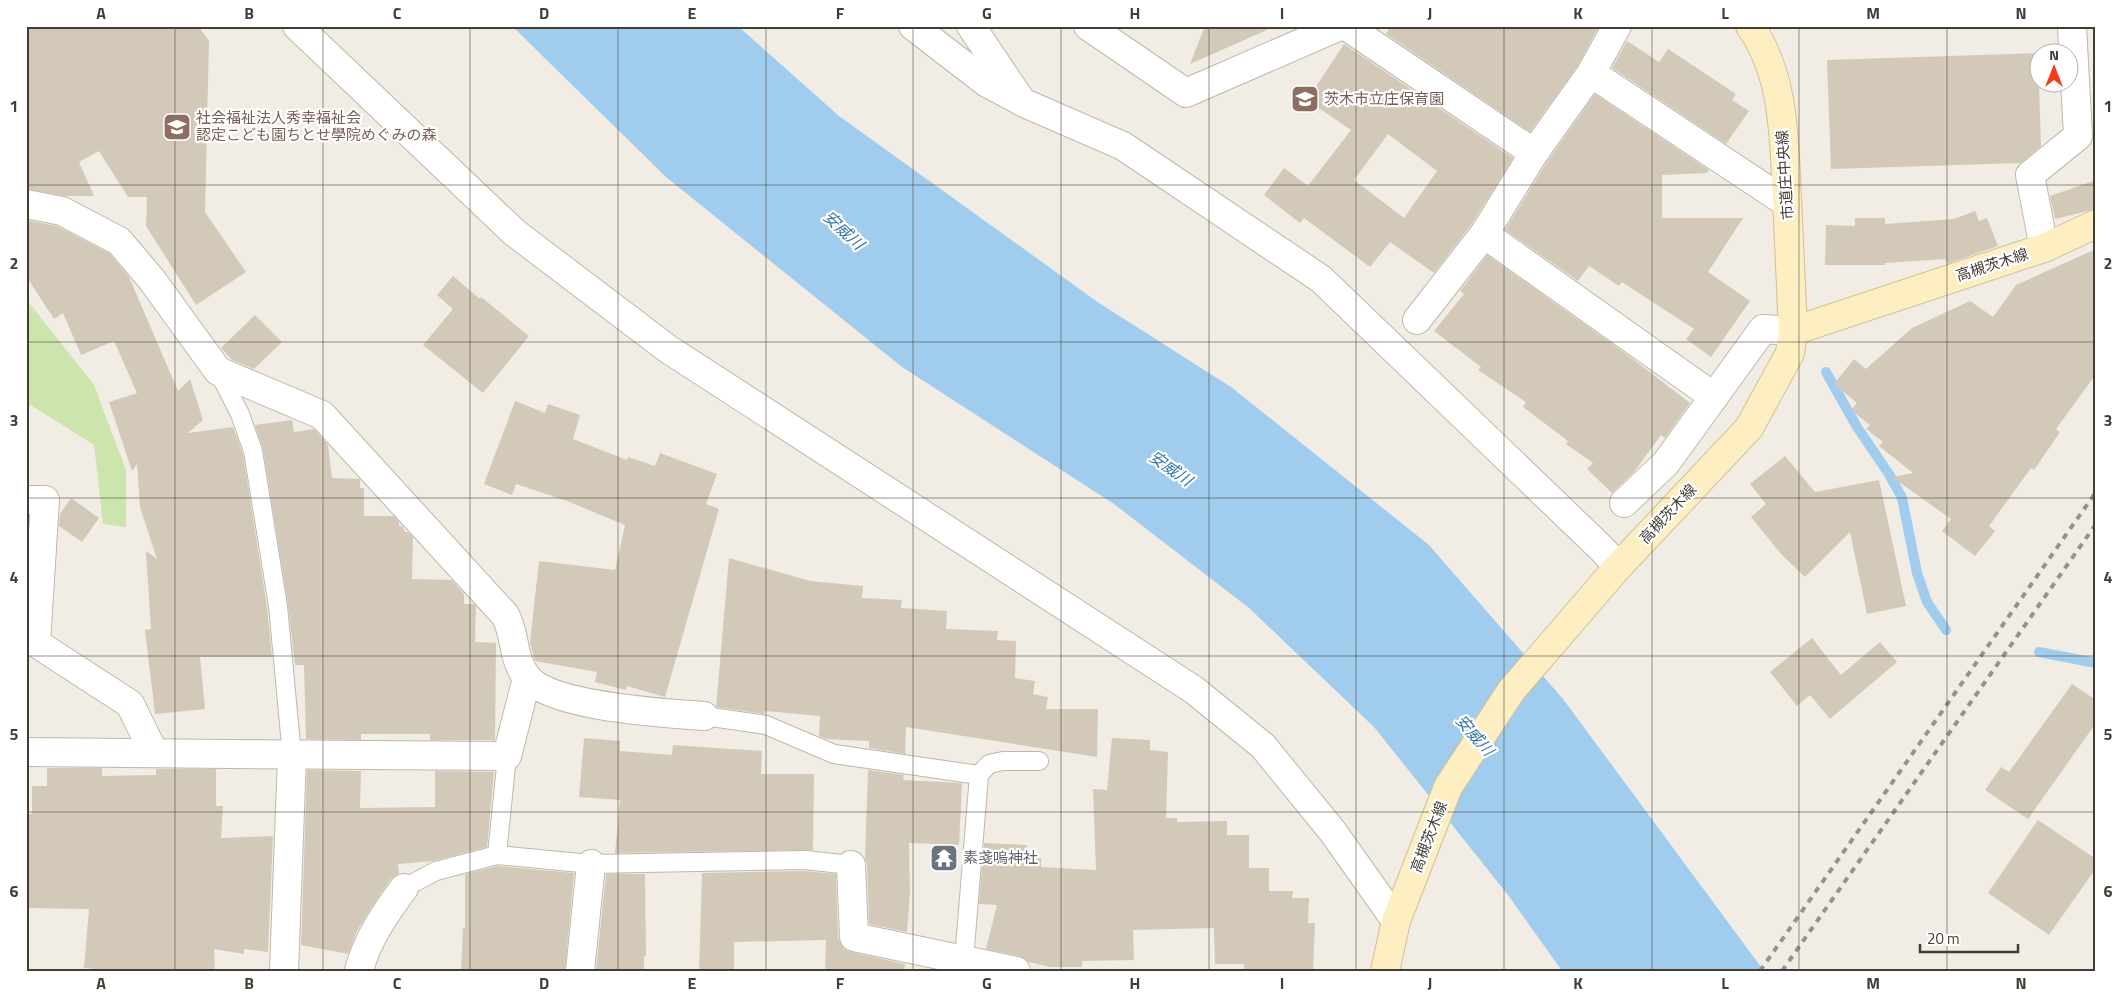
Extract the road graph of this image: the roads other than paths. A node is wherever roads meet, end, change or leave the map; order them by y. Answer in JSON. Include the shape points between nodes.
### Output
{"nodes":[{"id":1,"x":297,"y":26,"type":"edge"},
{"id":2,"x":913,"y":26,"type":"edge"},
{"id":3,"x":971,"y":26,"type":"edge"},
{"id":4,"x":1088,"y":26,"type":"edge"},
{"id":5,"x":1340,"y":26,"type":"edge"},
{"id":6,"x":1346,"y":26,"type":"edge"},
{"id":7,"x":1617,"y":26,"type":"edge"},
{"id":8,"x":1750,"y":26,"type":"edge"},
{"id":9,"x":2072,"y":26,"type":"edge"},
{"id":10,"x":1592,"y":73,"type":"junction"},
{"id":11,"x":1022,"y":102,"type":"junction"},
{"id":12,"x":1534,"y":153,"type":"junction"},
{"id":13,"x":1787,"y":203,"type":"junction"},
{"id":14,"x":26,"y":204,"type":"edge"},
{"id":15,"x":2096,"y":224,"type":"edge"},
{"id":16,"x":1484,"y":234,"type":"junction"},
{"id":17,"x":2044,"y":248,"type":"junction"},
{"id":18,"x":1417,"y":320,"type":"dead end"},
{"id":19,"x":1793,"y":331,"type":"junction"},
{"id":20,"x":218,"y":371,"type":"junction"},
{"id":21,"x":1714,"y":397,"type":"junction"},
{"id":22,"x":26,"y":500,"type":"edge"},
{"id":23,"x":1624,"y":503,"type":"dead end"},
{"id":24,"x":1618,"y":567,"type":"junction"},
{"id":25,"x":527,"y":678,"type":"junction"},
{"id":26,"x":704,"y":716,"type":"joint"},
{"id":27,"x":26,"y":752,"type":"edge"},
{"id":28,"x":154,"y":753,"type":"junction"},
{"id":29,"x":292,"y":756,"type":"junction"},
{"id":30,"x":507,"y":756,"type":"junction"},
{"id":31,"x":1039,"y":761,"type":"dead end"},
{"id":32,"x":979,"y":776,"type":"junction"},
{"id":33,"x":497,"y":855,"type":"junction"},
{"id":34,"x":591,"y":864,"type":"junction"},
{"id":35,"x":851,"y":865,"type":"joint"},
{"id":36,"x":404,"y":888,"type":"joint"},
{"id":37,"x":1396,"y":921,"type":"junction"},
{"id":38,"x":979,"y":965,"type":"edge"},
{"id":39,"x":284,"y":971,"type":"edge"},
{"id":40,"x":359,"y":971,"type":"edge"},
{"id":41,"x":580,"y":971,"type":"edge"},
{"id":42,"x":1016,"y":971,"type":"edge"},
{"id":43,"x":1385,"y":971,"type":"edge"}],
"edges":[{"from":1,"to":37,"type":"street","via":[[515,233],[668,349],[1217,708],[1263,746],[1333,832]]},
{"from":2,"to":11,"type":"street","via":[[987,83]]},
{"from":3,"to":11,"type":"street"},
{"from":4,"to":5,"type":"street","via":[[1186,93]]},
{"from":6,"to":12,"type":"street"},
{"from":7,"to":10,"type":"street"},
{"from":8,"to":13,"type":"main road","name":"市道庄中央線","via":[[1760,40],[1776,83],[1784,138]]},
{"from":9,"to":17,"type":"street","via":[[2078,136],[2030,176]]},
{"from":10,"to":12,"type":"street"},
{"from":10,"to":13,"type":"street"},
{"from":11,"to":24,"type":"street","via":[[1123,146],[1321,279]]},
{"from":12,"to":16,"type":"street"},
{"from":13,"to":19,"type":"main road","name":"市道庄中央線"},
{"from":14,"to":20,"type":"street","via":[[62,211],[119,241],[152,280]]},
{"from":15,"to":17,"type":"main road","name":"高槻茨木線"},
{"from":16,"to":18,"type":"street"},
{"from":16,"to":21,"type":"street"},
{"from":17,"to":19,"type":"main road","name":"高槻茨木線"},
{"from":19,"to":21,"type":"street","via":[[1763,329]]},
{"from":19,"to":24,"type":"main road","name":"高槻茨木線","via":[[1790,353],[1749,428]]},
{"from":20,"to":25,"type":"street","via":[[322,415],[505,615],[510,624],[518,664]]},
{"from":20,"to":29,"type":"lane","via":[[240,414],[253,451],[278,606]]},
{"from":21,"to":23,"type":"street","via":[[1666,463]]},
{"from":22,"to":28,"type":"street","via":[[45,500],[36,643],[130,704]]},
{"from":24,"to":37,"type":"main road","name":"高槻茨木線","via":[[1511,691],[1448,787]]},
{"from":25,"to":26,"type":"street","via":[[539,688],[579,700],[627,709]]},
{"from":25,"to":30,"type":"street"},
{"from":26,"to":32,"type":"lane","via":[[766,725],[834,754]]},
{"from":27,"to":28,"type":"street"},
{"from":28,"to":29,"type":"street"},
{"from":29,"to":30,"type":"street"},
{"from":29,"to":39,"type":"street"},
{"from":30,"to":33,"type":"lane"},
{"from":31,"to":32,"type":"lane","via":[[989,764]]},
{"from":32,"to":38,"type":"lane"},
{"from":33,"to":34,"type":"lane"},
{"from":33,"to":36,"type":"lane","via":[[436,871]]},
{"from":34,"to":35,"type":"lane","via":[[805,860]]},
{"from":34,"to":41,"type":"street"},
{"from":35,"to":38,"type":"street","via":[[854,937]]},
{"from":36,"to":40,"type":"street","via":[[385,914]]},
{"from":37,"to":43,"type":"main road","name":"高槻茨木線"},
{"from":38,"to":42,"type":"street"}]}
